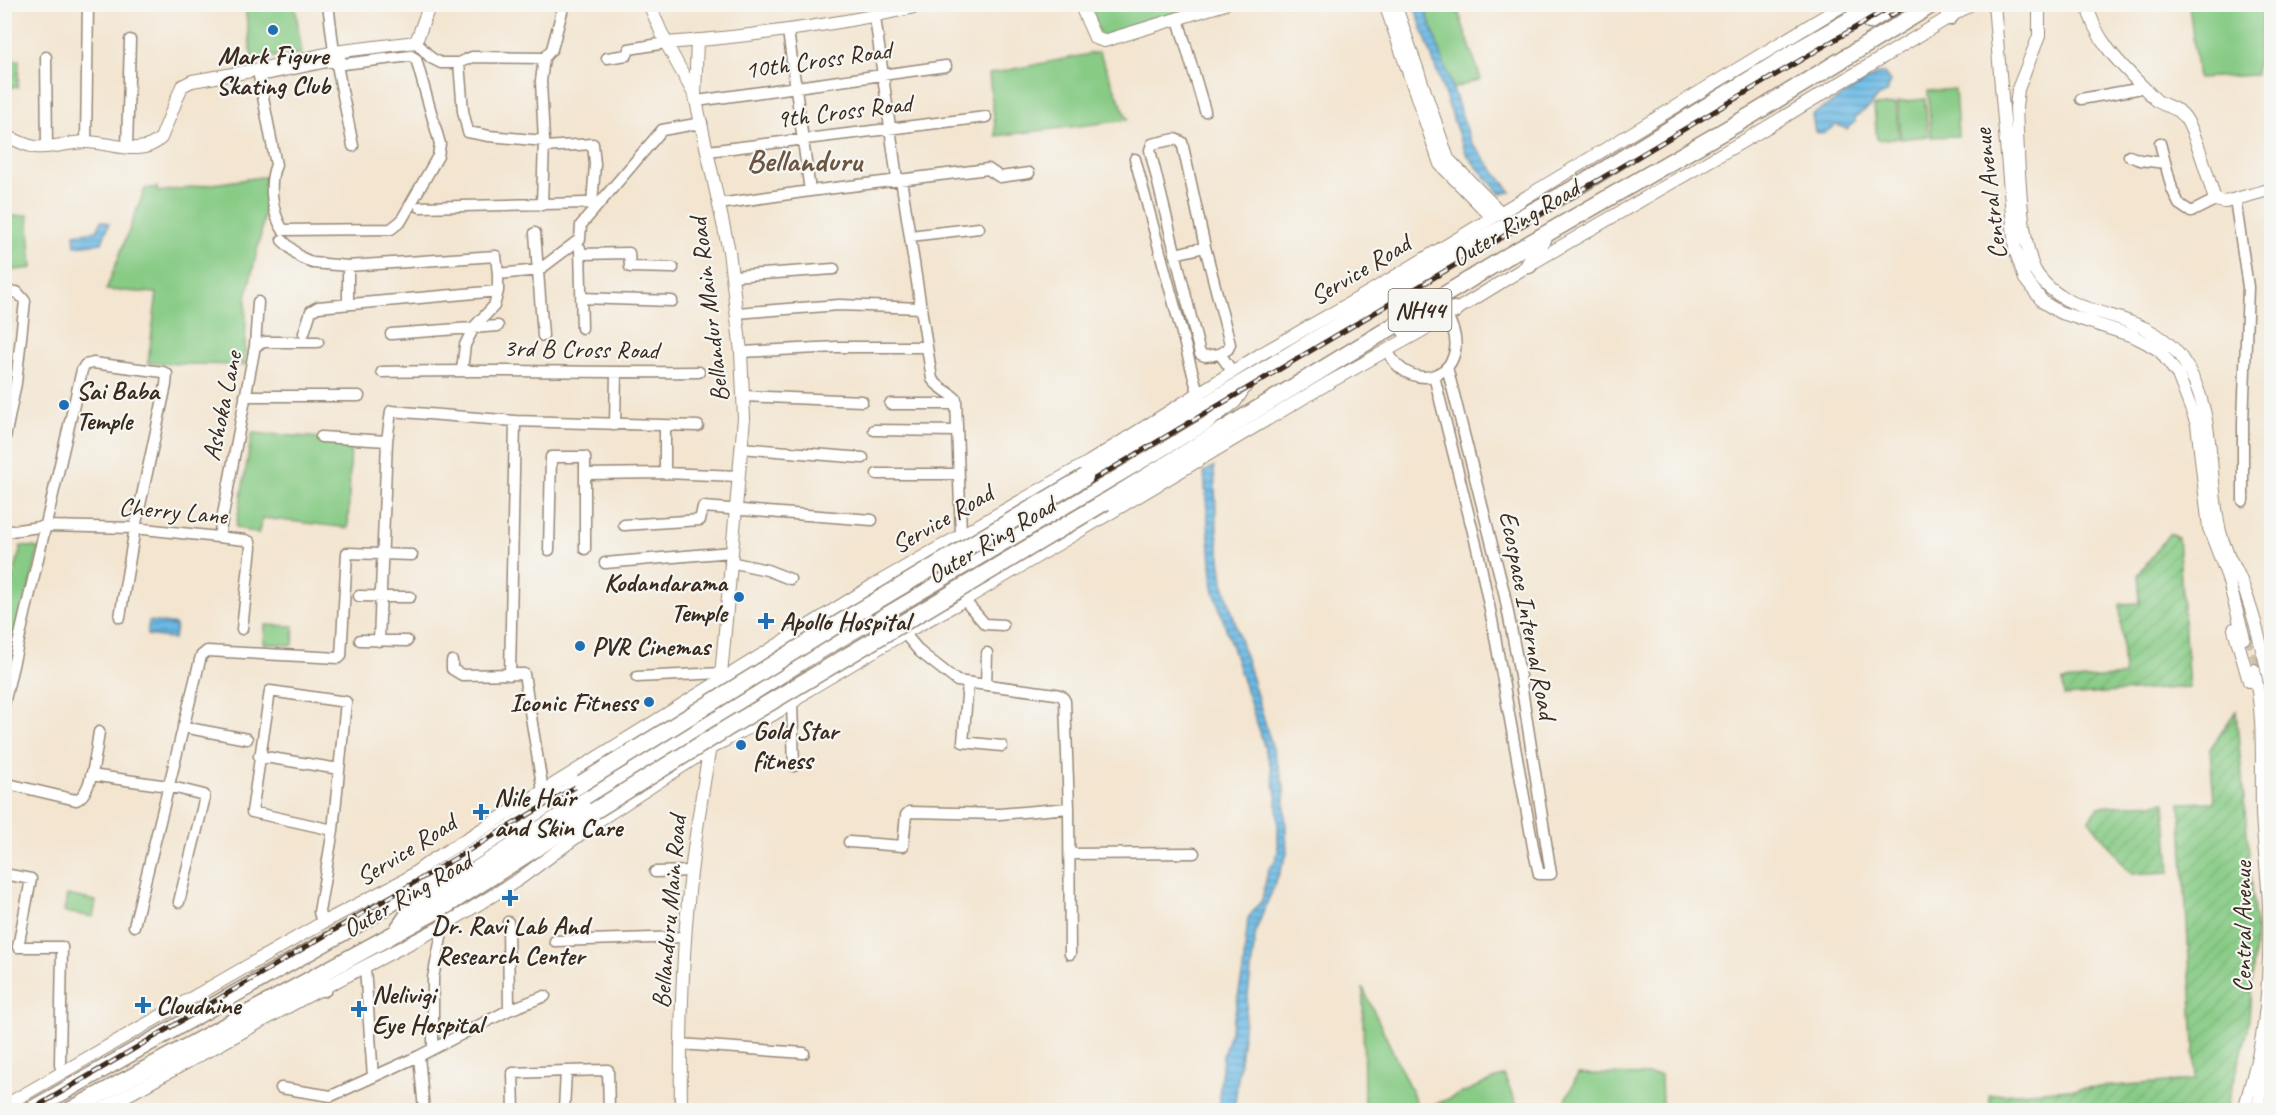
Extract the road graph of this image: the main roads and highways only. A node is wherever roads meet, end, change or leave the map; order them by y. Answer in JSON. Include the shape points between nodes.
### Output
{"nodes":[{"id":1,"x":1878,"y":4,"type":"edge"},
{"id":2,"x":1898,"y":4,"type":"edge"},
{"id":3,"x":1933,"y":4,"type":"edge"},
{"id":4,"x":1547,"y":204,"type":"junction"},
{"id":5,"x":1545,"y":234,"type":"junction"},
{"id":6,"x":1529,"y":265,"type":"road end"},
{"id":7,"x":1451,"y":313,"type":"road end"},
{"id":8,"x":1379,"y":335,"type":"junction"},
{"id":9,"x":714,"y":719,"type":"road end"},
{"id":10,"x":395,"y":933,"type":"junction"},
{"id":11,"x":31,"y":1110,"type":"edge"},
{"id":12,"x":71,"y":1110,"type":"edge"}],
"edges":[{"from":1,"to":4,"type":"highway","name":"Outer Ring Road","number":"NH44"},
{"from":2,"to":4,"type":"highway","via":[[1583,194]]},
{"from":3,"to":5,"type":"highway","name":"Outer Ring Road","number":"NH44"},
{"from":4,"to":11,"type":"highway","name":"Outer Ring Road","number":"NH44","bridge":true,"via":[[1404,279],[1252,377],[796,649],[582,783]]},
{"from":5,"to":6,"type":"highway"},
{"from":5,"to":8,"type":"highway","name":"Outer Ring Road","number":"NH44"},
{"from":7,"to":8,"type":"highway","via":[[1436,315],[1403,331]]},
{"from":8,"to":10,"type":"highway","name":"Outer Ring Road","number":"NH44","bridge":true,"via":[[1326,376],[1105,502],[729,726],[447,905]]},
{"from":9,"to":10,"type":"highway","via":[[415,905]]},
{"from":10,"to":12,"type":"highway","name":"Outer Ring Road","number":"NH44","via":[[321,982]]}]}
